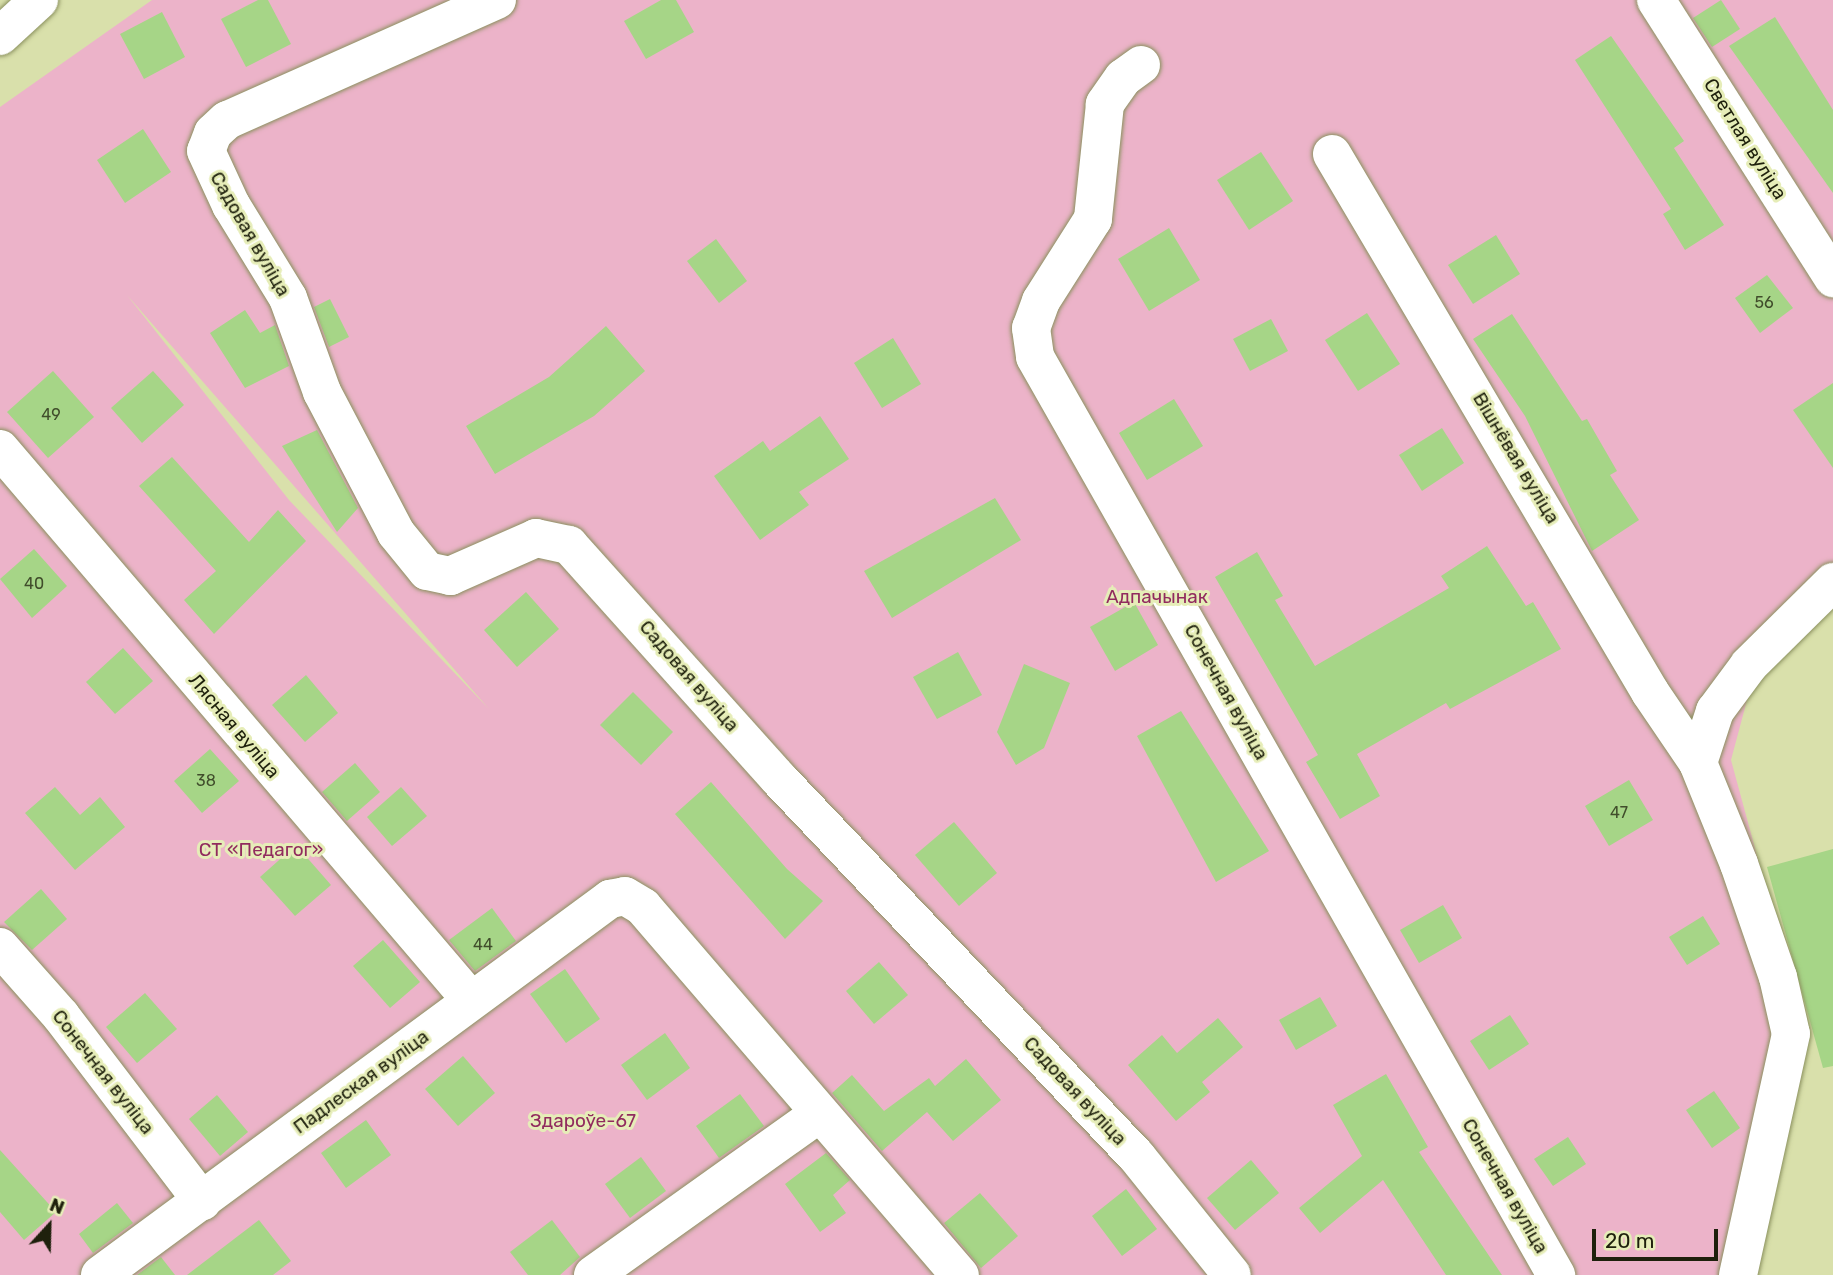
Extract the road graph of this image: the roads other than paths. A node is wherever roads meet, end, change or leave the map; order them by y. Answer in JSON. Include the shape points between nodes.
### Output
{"nodes":[{"id":1,"x":38,"y":0,"type":"edge"},
{"id":2,"x":497,"y":0,"type":"edge"},
{"id":3,"x":1656,"y":0,"type":"edge"},
{"id":4,"x":0,"y":36,"type":"edge"},
{"id":5,"x":1141,"y":65,"type":"dead end"},
{"id":6,"x":1332,"y":154,"type":"dead end"},
{"id":7,"x":1833,"y":278,"type":"edge"},
{"id":8,"x":0,"y":449,"type":"edge"},
{"id":9,"x":1833,"y":582,"type":"edge"},
{"id":10,"x":1698,"y":763,"type":"junction"},
{"id":11,"x":0,"y":947,"type":"edge"},
{"id":12,"x":471,"y":1000,"type":"junction"},
{"id":13,"x":817,"y":1115,"type":"junction"},
{"id":14,"x":202,"y":1201,"type":"junction"},
{"id":15,"x":100,"y":1275,"type":"edge"},
{"id":16,"x":593,"y":1275,"type":"edge"},
{"id":17,"x":960,"y":1275,"type":"edge"},
{"id":18,"x":1232,"y":1275,"type":"edge"},
{"id":19,"x":1556,"y":1275,"type":"edge"},
{"id":20,"x":1738,"y":1275,"type":"edge"}],
"edges":[{"from":1,"to":4,"type":"street"},
{"from":2,"to":18,"type":"street","name":"Садовая вуліца","via":[[227,120],[213,133],[206,151],[231,205],[288,298],[322,392],[408,554],[427,571],[450,576],[536,538],[569,544],[778,778],[1137,1157]]},
{"from":3,"to":7,"type":"street","name":"Светлая вуліца"},
{"from":5,"to":19,"type":"street","name":"Сонечная вуліца","via":[[1123,78],[1105,104],[1093,219],[1041,301],[1031,328],[1035,358]]},
{"from":6,"to":10,"type":"street","name":"Вішнёвая вуліца","via":[[1522,467],[1650,692]]},
{"from":8,"to":12,"type":"street","name":"Лясная вуліца"},
{"from":9,"to":10,"type":"street","via":[[1749,665],[1715,711]]},
{"from":10,"to":20,"type":"street","name":"Вішнёвая вуліца","via":[[1778,977],[1791,1034]]},
{"from":11,"to":14,"type":"street","name":"Сонечная вуліца","via":[[61,1016]]},
{"from":12,"to":13,"type":"street","name":"Падлеская вуліца","via":[[610,899],[625,895],[643,907]]},
{"from":12,"to":14,"type":"street","name":"Падлеская вуліца"},
{"from":13,"to":16,"type":"street"},
{"from":13,"to":17,"type":"street"},
{"from":14,"to":15,"type":"street","name":"Падлеская вуліца"}]}
